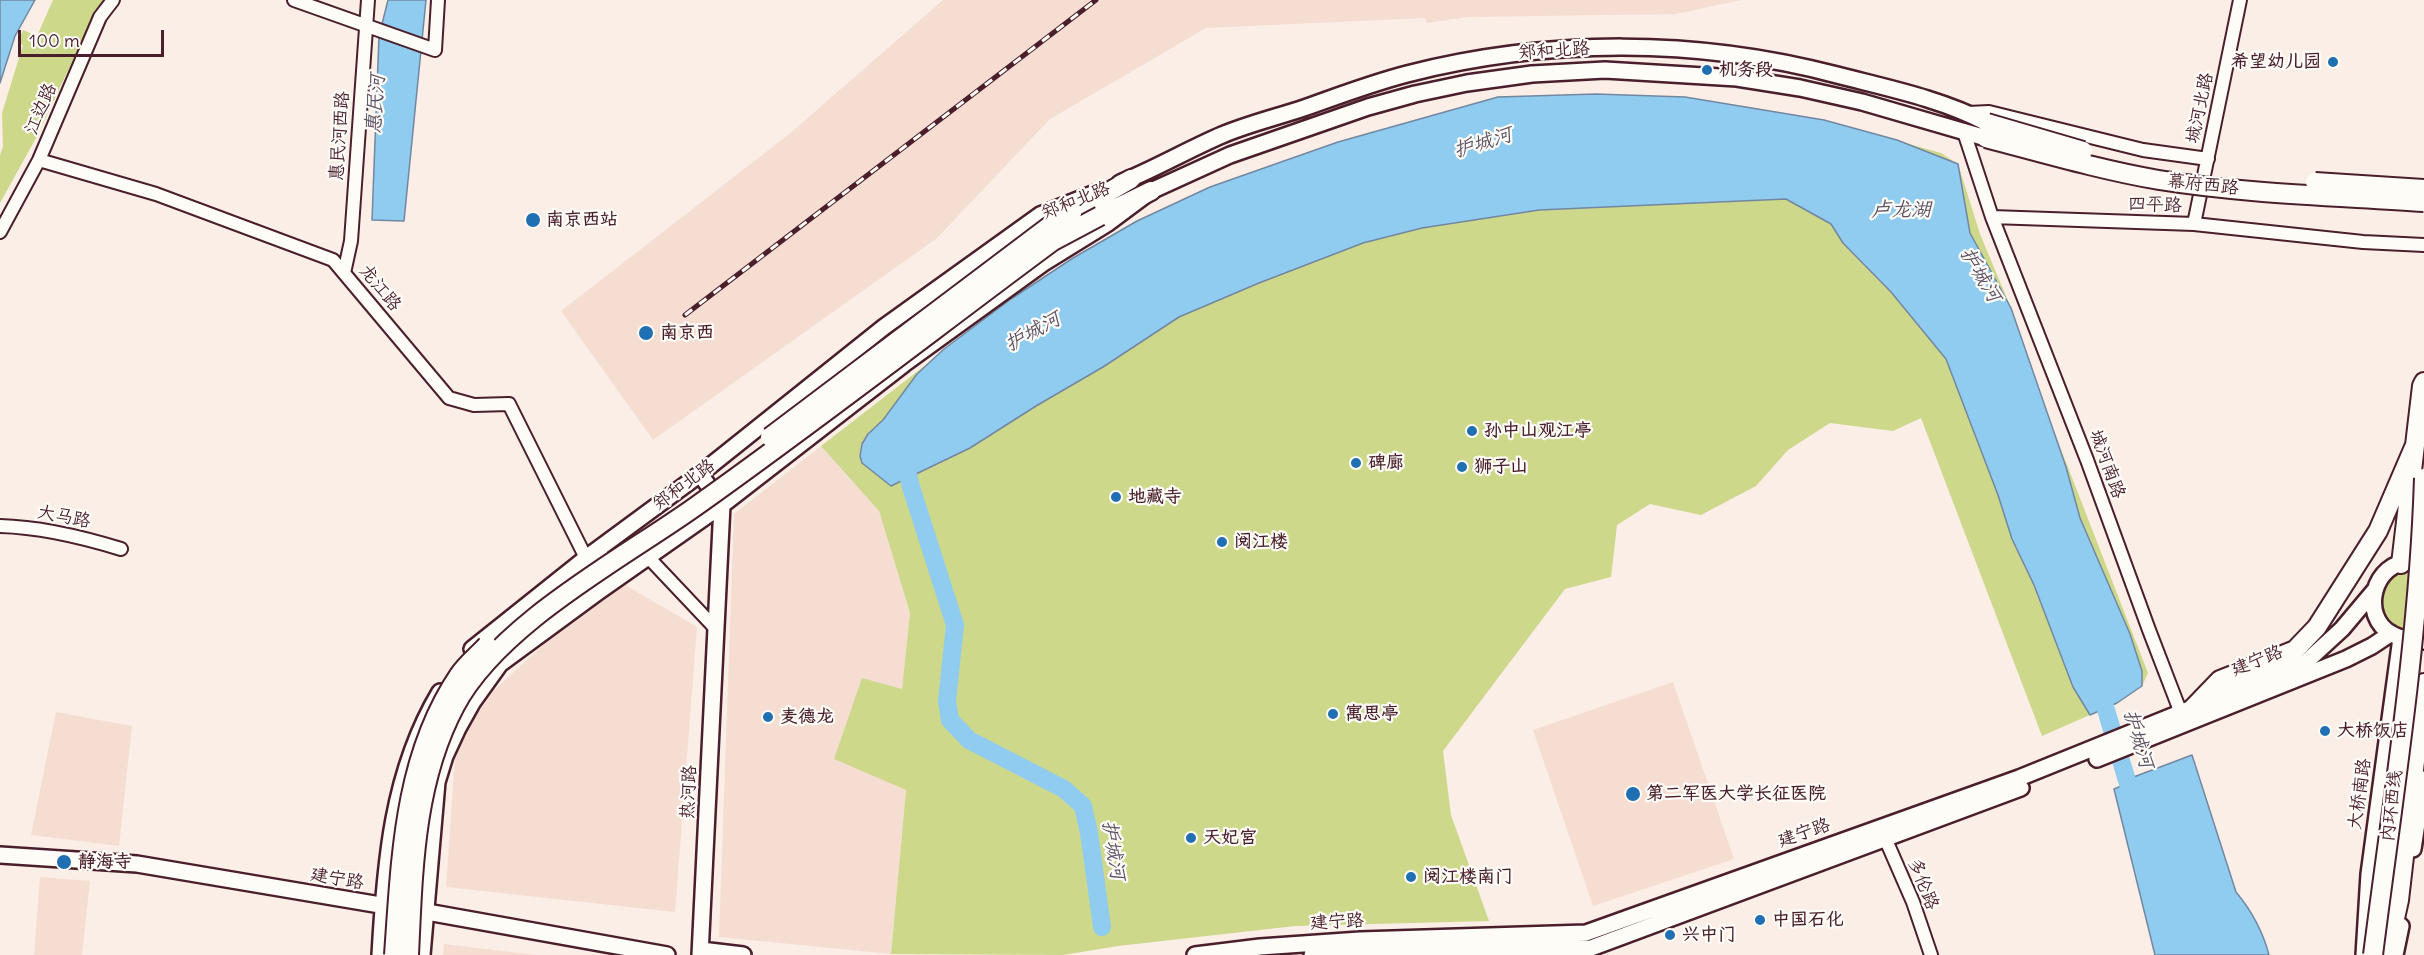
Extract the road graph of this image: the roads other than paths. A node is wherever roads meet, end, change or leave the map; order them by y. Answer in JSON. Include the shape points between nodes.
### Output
{"nodes":[{"id":1,"x":113,"y":0,"type":"edge"},
{"id":2,"x":294,"y":0,"type":"edge"},
{"id":3,"x":368,"y":0,"type":"edge"},
{"id":4,"x":438,"y":0,"type":"edge"},
{"id":5,"x":2241,"y":0,"type":"edge"},
{"id":6,"x":368,"y":27,"type":"junction"},
{"id":7,"x":1968,"y":113,"type":"junction"},
{"id":8,"x":1987,"y":130,"type":"junction"},
{"id":9,"x":1964,"y":132,"type":"junction"},
{"id":10,"x":2208,"y":159,"type":"junction"},
{"id":11,"x":39,"y":160,"type":"junction"},
{"id":12,"x":1131,"y":179,"type":"junction"},
{"id":13,"x":2424,"y":189,"type":"edge"},
{"id":14,"x":1151,"y":191,"type":"junction"},
{"id":15,"x":2424,"y":202,"type":"edge"},
{"id":16,"x":1992,"y":217,"type":"junction"},
{"id":17,"x":2194,"y":224,"type":"junction"},
{"id":18,"x":0,"y":232,"type":"edge"},
{"id":19,"x":2424,"y":245,"type":"edge"},
{"id":20,"x":344,"y":273,"type":"junction"},
{"id":21,"x":2424,"y":382,"type":"edge"},
{"id":22,"x":2415,"y":445,"type":"junction"},
{"id":23,"x":700,"y":474,"type":"junction"},
{"id":24,"x":2424,"y":476,"type":"edge"},
{"id":25,"x":722,"y":505,"type":"junction"},
{"id":26,"x":0,"y":526,"type":"edge"},
{"id":27,"x":121,"y":549,"type":"dead end"},
{"id":28,"x":648,"y":557,"type":"junction"},
{"id":29,"x":586,"y":558,"type":"junction"},
{"id":30,"x":2424,"y":563,"type":"edge"},
{"id":31,"x":2401,"y":564,"type":"junction"},
{"id":32,"x":2374,"y":591,"type":"junction"},
{"id":33,"x":2424,"y":605,"type":"edge"},
{"id":34,"x":717,"y":630,"type":"junction"},
{"id":35,"x":2396,"y":636,"type":"junction"},
{"id":36,"x":2424,"y":641,"type":"edge"},
{"id":37,"x":2424,"y":684,"type":"edge"},
{"id":38,"x":2183,"y":715,"type":"junction"},
{"id":39,"x":2424,"y":779,"type":"edge"},
{"id":40,"x":1883,"y":833,"type":"junction"},
{"id":41,"x":0,"y":855,"type":"edge"},
{"id":42,"x":382,"y":905,"type":"junction"},
{"id":43,"x":425,"y":912,"type":"junction"},
{"id":44,"x":1586,"y":933,"type":"junction"},
{"id":45,"x":700,"y":952,"type":"edge"},
{"id":46,"x":1592,"y":952,"type":"edge"},
{"id":47,"x":2370,"y":954,"type":"edge"},
{"id":48,"x":380,"y":955,"type":"edge"},
{"id":49,"x":394,"y":955,"type":"edge"},
{"id":50,"x":409,"y":955,"type":"edge"},
{"id":51,"x":422,"y":955,"type":"edge"},
{"id":52,"x":667,"y":955,"type":"edge"},
{"id":53,"x":743,"y":955,"type":"edge"},
{"id":54,"x":1195,"y":955,"type":"edge"},
{"id":55,"x":1312,"y":955,"type":"edge"},
{"id":56,"x":1930,"y":955,"type":"edge"},
{"id":57,"x":2388,"y":955,"type":"edge"},
{"id":58,"x":2395,"y":955,"type":"edge"}],
"edges":[{"from":1,"to":11,"type":"street","name":"江边路","via":[[100,17]]},
{"from":2,"to":6,"type":"street"},
{"from":3,"to":6,"type":"street","name":"惠民河西路"},
{"from":4,"to":6,"type":"street","via":[[431,49]]},
{"from":5,"to":10,"type":"street","name":"城河北路"},
{"from":6,"to":20,"type":"street","name":"惠民河西路","via":[[351,241]]},
{"from":7,"to":8,"type":"main road","name":"郑和北路"},
{"from":7,"to":10,"type":"street","via":[[1989,112],[2143,150]]},
{"from":7,"to":12,"type":"main road","name":"郑和北路","via":[[1804,66],[1741,54],[1607,47],[1531,52],[1460,62],[1364,87],[1223,135]]},
{"from":8,"to":9,"type":"main road","name":"郑和北路"},
{"from":8,"to":13,"type":"highway","name":"幕府西路","bridge":true,"via":[[2163,169]]},
{"from":8,"to":15,"type":"highway","name":"幕府西路","bridge":true,"via":[[2070,161],[2160,180]]},
{"from":9,"to":14,"type":"main road","name":"郑和北路","via":[[1862,102],[1737,78],[1605,70],[1532,74],[1467,83],[1368,107],[1230,155]]},
{"from":9,"to":16,"type":"street","name":"城河南路"},
{"from":10,"to":17,"type":"street","name":"城河北路"},
{"from":11,"to":18,"type":"street","name":"江边路"},
{"from":11,"to":20,"type":"street","name":"龙江路","via":[[156,194],[333,261]]},
{"from":12,"to":23,"type":"main road","name":"郑和北路","via":[[1040,214],[884,327]]},
{"from":12,"to":49,"type":"highway","name":"郑和北路","bridge":true,"via":[[1047,228],[975,281],[691,499],[513,622],[460,674],[428,732],[416,767],[403,839]]},
{"from":14,"to":25,"type":"main road","name":"郑和北路","via":[[904,364]]},
{"from":14,"to":50,"type":"highway","name":"郑和北路","bridge":true,"via":[[1053,241],[701,503],[559,600],[495,653],[455,705],[429,770],[421,804]]},
{"from":16,"to":17,"type":"street","name":"四平路"},
{"from":16,"to":38,"type":"street","name":"城河南路"},
{"from":17,"to":19,"type":"street","name":"四平路"},
{"from":20,"to":29,"type":"street","name":"龙江路","via":[[449,398],[474,405],[509,404]]},
{"from":21,"to":22,"type":"highway"},
{"from":22,"to":31,"type":"highway"},
{"from":22,"to":38,"type":"highway","via":[[2378,531],[2317,627],[2295,650],[2220,680]]},
{"from":23,"to":25,"type":"main road"},
{"from":23,"to":29,"type":"main road","name":"郑和北路"},
{"from":24,"to":47,"type":"highway","name":"内环西线","bridge":true,"via":[[2411,666]]},
{"from":25,"to":28,"type":"main road","name":"郑和北路"},
{"from":25,"to":34,"type":"main road","name":"热河路"},
{"from":26,"to":27,"type":"street","name":"大马路","via":[[83,537]]},
{"from":28,"to":29,"type":"street"},
{"from":28,"to":34,"type":"street"},
{"from":28,"to":43,"type":"main road","name":"郑和北路","via":[[500,664],[472,703],[445,756],[437,782]]},
{"from":29,"to":42,"type":"main road","name":"郑和北路","via":[[478,642],[453,670],[427,713],[401,783]]},
{"from":30,"to":31,"type":"main road"},
{"from":31,"to":32,"type":"main road","name":"建宁路","via":[[2385,571]]},
{"from":32,"to":35,"type":"main road","via":[[2376,618]]},
{"from":32,"to":38,"type":"main road","name":"建宁路","via":[[2343,628],[2306,662]]},
{"from":33,"to":47,"type":"highway","name":"内环西线","via":[[2418,671]]},
{"from":34,"to":45,"type":"main road","name":"热河路"},
{"from":35,"to":36,"type":"main road"},
{"from":35,"to":38,"type":"main road","name":"建宁路","via":[[2266,689]]},
{"from":35,"to":47,"type":"main road","name":"大桥南路","via":[[2369,874]]},
{"from":37,"to":57,"type":"highway","via":[[2399,900]]},
{"from":38,"to":40,"type":"main road","name":"建宁路","via":[[2094,755]]},
{"from":39,"to":58,"type":"main road"},
{"from":40,"to":44,"type":"main road","name":"建宁路"},
{"from":40,"to":46,"type":"main road","name":"建宁路"},
{"from":40,"to":56,"type":"street","name":"多伦路"},
{"from":41,"to":42,"type":"main road","name":"建宁路","via":[[137,864]]},
{"from":42,"to":43,"type":"main road","name":"建宁路"},
{"from":42,"to":48,"type":"main road","name":"郑和北路"},
{"from":43,"to":51,"type":"main road","name":"郑和北路"},
{"from":43,"to":52,"type":"main road","name":"建宁路"},
{"from":44,"to":46,"type":"street"},
{"from":44,"to":54,"type":"main road","name":"建宁路","via":[[1349,941]]},
{"from":45,"to":53,"type":"main road"},
{"from":46,"to":55,"type":"main road","name":"建宁路","via":[[1417,950]]}]}
